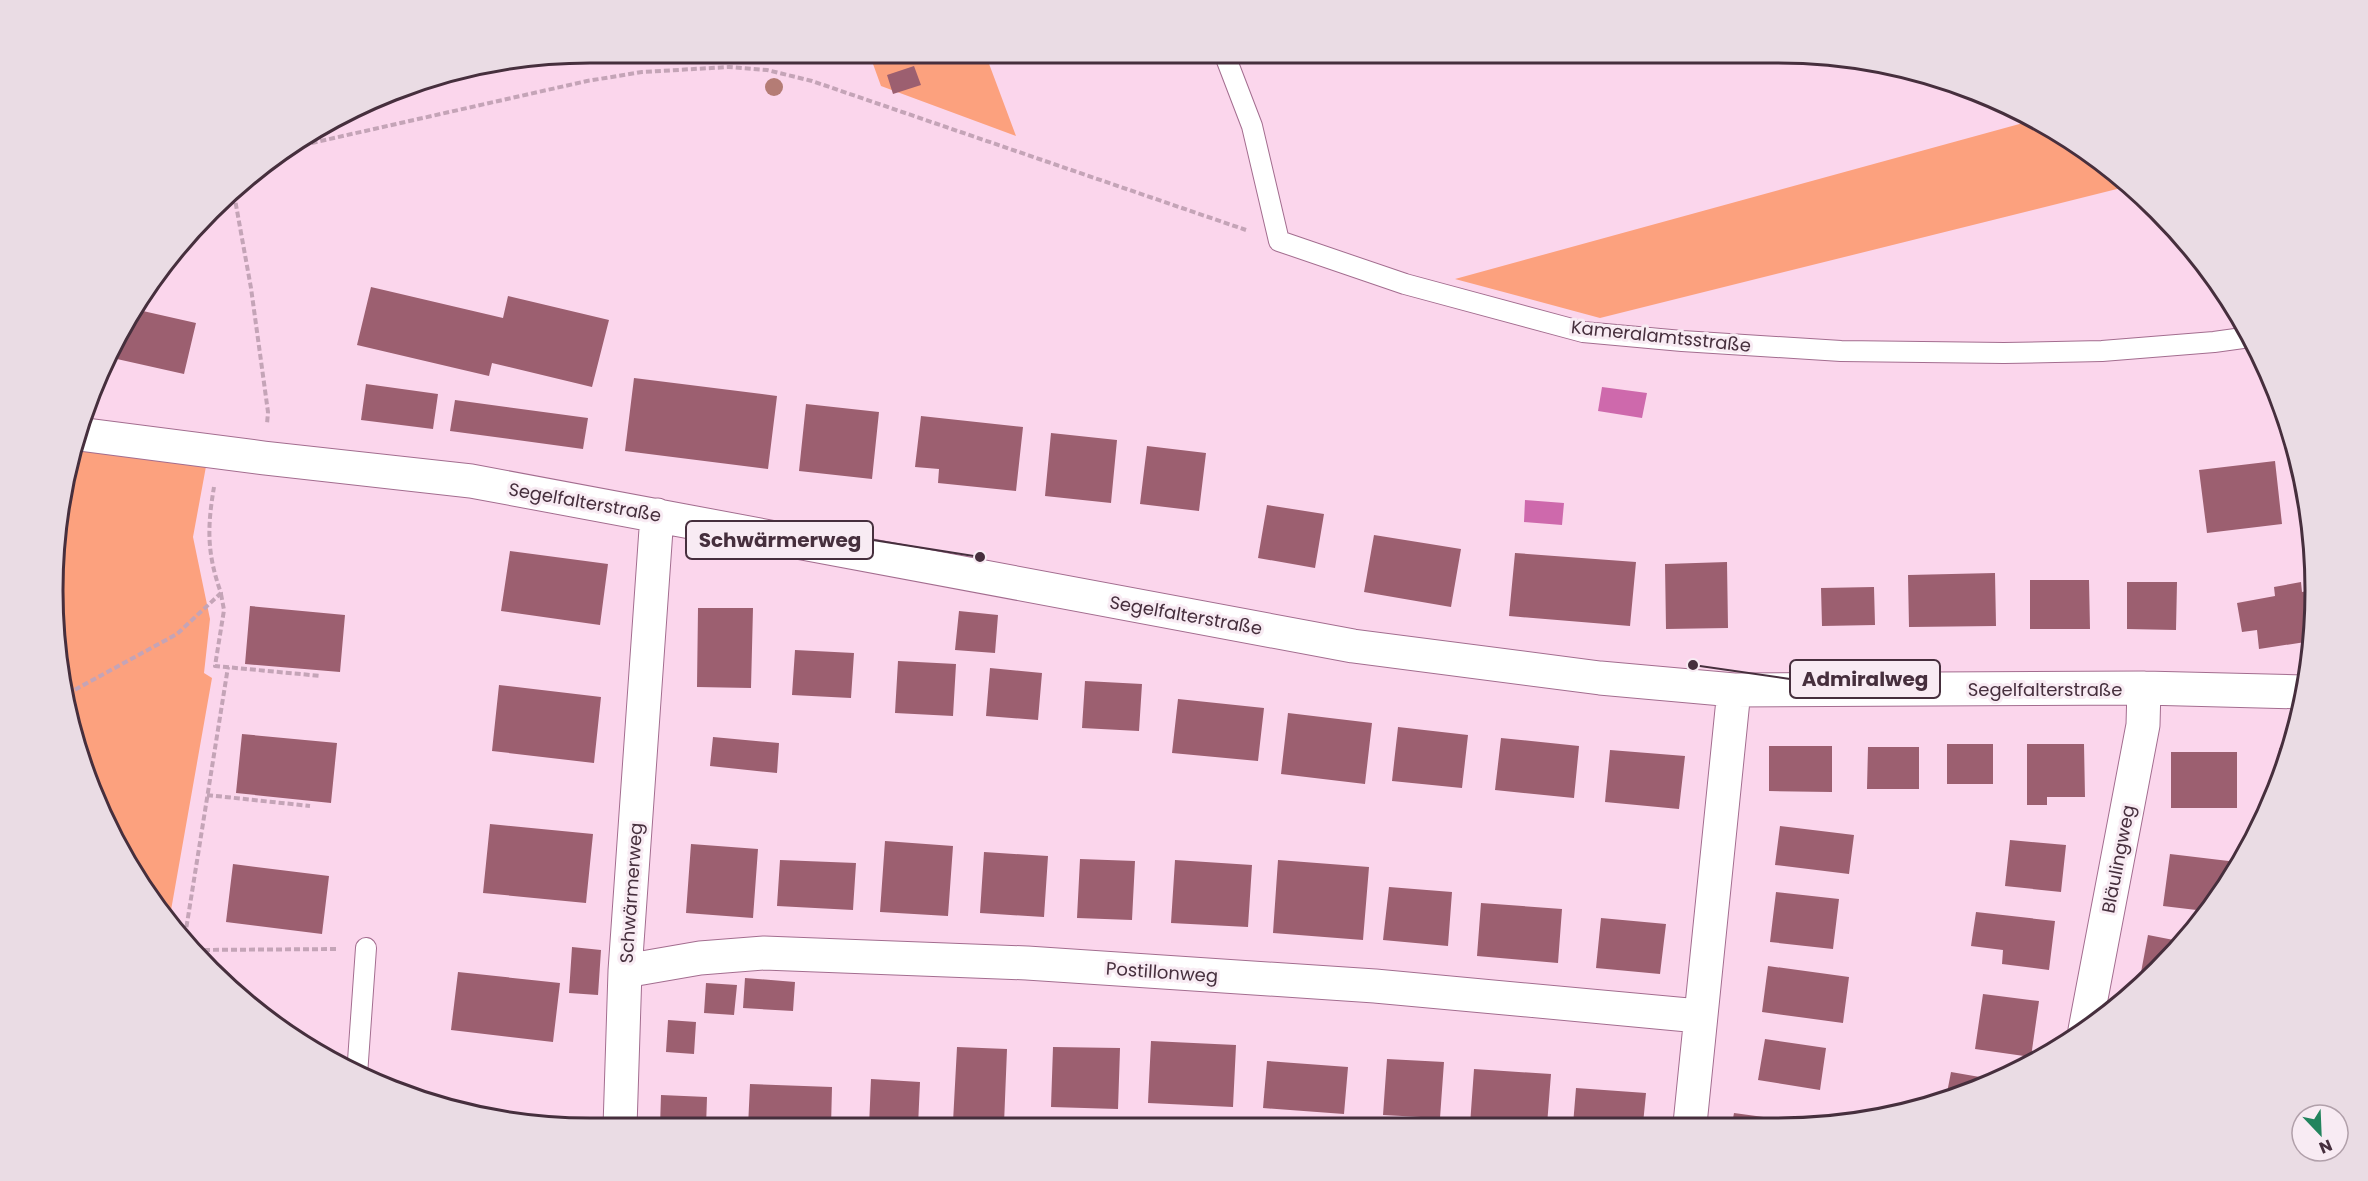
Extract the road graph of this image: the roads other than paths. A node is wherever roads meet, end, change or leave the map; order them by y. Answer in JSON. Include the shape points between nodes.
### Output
{"nodes":[{"id":1,"x":1228,"y":63,"type":"edge"},
{"id":2,"x":2240,"y":338,"type":"edge"},
{"id":3,"x":87,"y":435,"type":"edge"},
{"id":4,"x":657,"y":515,"type":"junction"},
{"id":5,"x":2144,"y":688,"type":"junction"},
{"id":6,"x":1734,"y":690,"type":"junction"},
{"id":7,"x":2295,"y":692,"type":"edge"},
{"id":8,"x":366,"y":948,"type":"road end"},
{"id":9,"x":625,"y":971,"type":"junction"},
{"id":10,"x":1699,"y":1016,"type":"junction"},
{"id":11,"x":2087,"y":1017,"type":"edge"},
{"id":12,"x":358,"y":1064,"type":"edge"},
{"id":13,"x":620,"y":1118,"type":"edge"},
{"id":14,"x":1690,"y":1118,"type":"edge"}],
"edges":[{"from":1,"to":2,"type":"lane","name":"Kameralamtsstraße","via":[[1252,126],[1279,241],[1405,284],[1583,332],[1682,341],[1841,351],[2004,352],[2102,351]]},
{"from":3,"to":4,"type":"street","name":"Segelfalterstraße","via":[[471,481]]},
{"from":4,"to":6,"type":"street","name":"Segelfalterstraße","via":[[1353,646],[1576,675]]},
{"from":4,"to":9,"type":"street","name":"Schwärmerweg"},
{"from":5,"to":6,"type":"street","name":"Segelfalterstraße"},
{"from":5,"to":7,"type":"street","name":"Segelfalterstraße"},
{"from":5,"to":11,"type":"street","name":"Bläulingweg","via":[[2143,725]]},
{"from":6,"to":10,"type":"street"},
{"from":8,"to":12,"type":"lane"},
{"from":9,"to":10,"type":"street","name":"Postillonweg","via":[[700,958],[764,953],[1027,963],[1375,986]]},
{"from":9,"to":13,"type":"street","name":"Schwärmerweg"},
{"from":10,"to":14,"type":"street"}]}
